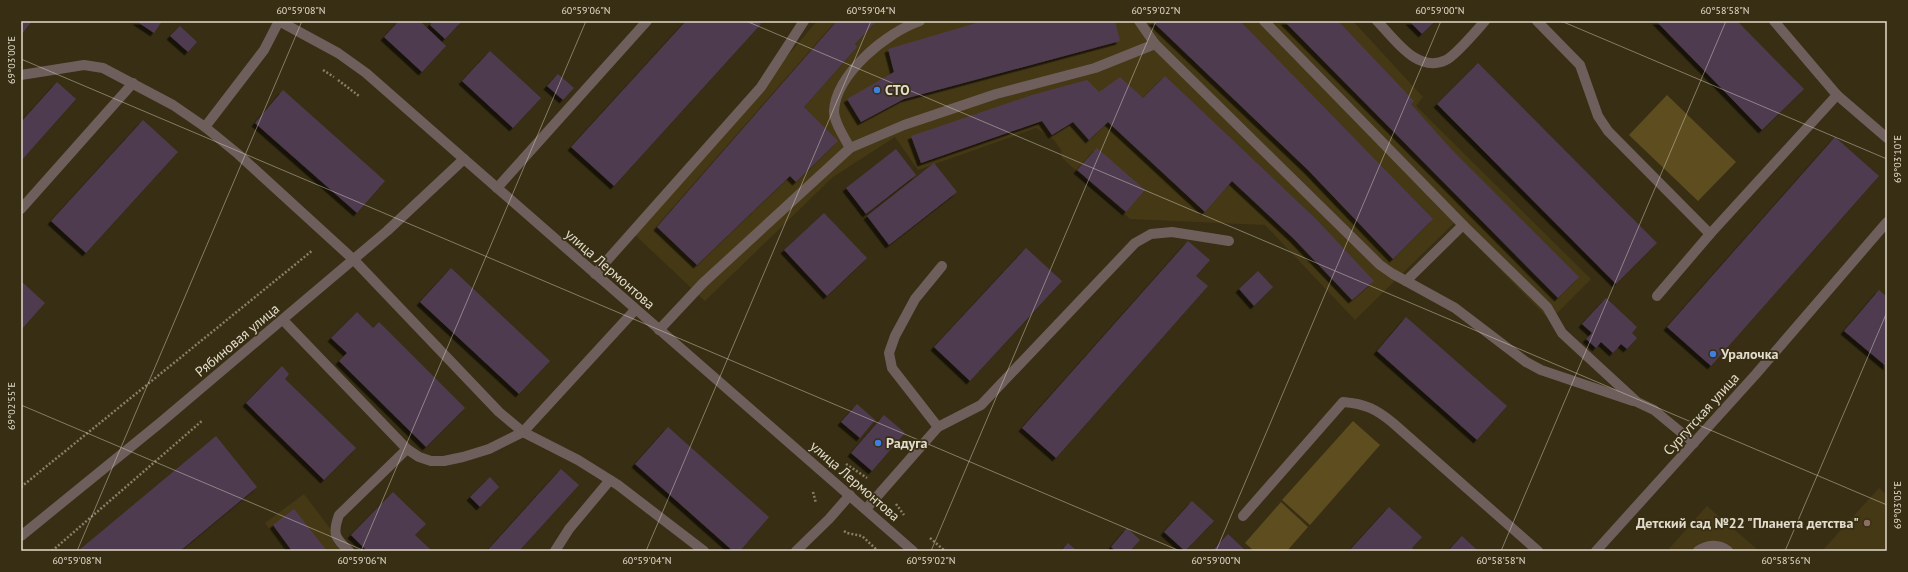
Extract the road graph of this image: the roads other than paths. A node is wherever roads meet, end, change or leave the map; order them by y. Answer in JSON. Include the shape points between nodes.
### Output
{"nodes":[{"id":1,"x":279,"y":21,"type":"edge"},
{"id":2,"x":804,"y":21,"type":"edge"},
{"id":3,"x":1139,"y":21,"type":"edge"},
{"id":4,"x":1264,"y":21,"type":"edge"},
{"id":5,"x":1377,"y":21,"type":"edge"},
{"id":6,"x":1485,"y":21,"type":"edge"},
{"id":7,"x":1537,"y":21,"type":"edge"},
{"id":8,"x":1774,"y":21,"type":"edge"},
{"id":9,"x":645,"y":22,"type":"edge"},
{"id":10,"x":914,"y":22,"type":"edge"},
{"id":11,"x":1155,"y":44,"type":"junction"},
{"id":12,"x":21,"y":75,"type":"edge"},
{"id":13,"x":133,"y":83,"type":"junction"},
{"id":14,"x":1837,"y":95,"type":"junction"},
{"id":15,"x":205,"y":128,"type":"junction"},
{"id":16,"x":1887,"y":138,"type":"edge"},
{"id":17,"x":850,"y":148,"type":"junction"},
{"id":18,"x":464,"y":159,"type":"junction"},
{"id":19,"x":497,"y":188,"type":"junction"},
{"id":20,"x":21,"y":209,"type":"edge"},
{"id":21,"x":1887,"y":222,"type":"edge"},
{"id":22,"x":1463,"y":225,"type":"junction"},
{"id":23,"x":1710,"y":234,"type":"junction"},
{"id":24,"x":1229,"y":241,"type":"dead end"},
{"id":25,"x":354,"y":260,"type":"junction"},
{"id":26,"x":942,"y":266,"type":"dead end"},
{"id":27,"x":595,"y":274,"type":"junction"},
{"id":28,"x":1406,"y":280,"type":"junction"},
{"id":29,"x":1657,"y":296,"type":"dead end"},
{"id":30,"x":636,"y":310,"type":"junction"},
{"id":31,"x":282,"y":320,"type":"junction"},
{"id":32,"x":659,"y":330,"type":"junction"},
{"id":33,"x":1637,"y":402,"type":"junction"},
{"id":34,"x":938,"y":427,"type":"junction"},
{"id":35,"x":523,"y":432,"type":"junction"},
{"id":36,"x":1694,"y":443,"type":"junction"},
{"id":37,"x":407,"y":449,"type":"junction"},
{"id":38,"x":610,"y":480,"type":"junction"},
{"id":39,"x":850,"y":495,"type":"junction"},
{"id":40,"x":866,"y":509,"type":"junction"},
{"id":41,"x":1242,"y":516,"type":"dead end"},
{"id":42,"x":21,"y":536,"type":"edge"},
{"id":43,"x":349,"y":551,"type":"edge"},
{"id":44,"x":556,"y":551,"type":"edge"},
{"id":45,"x":704,"y":551,"type":"edge"},
{"id":46,"x":796,"y":551,"type":"edge"},
{"id":47,"x":913,"y":551,"type":"edge"},
{"id":48,"x":1538,"y":551,"type":"edge"},
{"id":49,"x":1596,"y":551,"type":"edge"},
{"id":50,"x":1698,"y":551,"type":"edge"},
{"id":51,"x":1728,"y":551,"type":"edge"}],
"edges":[{"from":1,"to":15,"type":"street","via":[[264,50]]},
{"from":1,"to":18,"type":"street","name":"улица Лермонтова","via":[[338,53],[366,73]]},
{"from":2,"to":27,"type":"street","via":[[761,87]]},
{"from":3,"to":11,"type":"street"},
{"from":4,"to":22,"type":"street"},
{"from":5,"to":6,"type":"street","via":[[1409,54],[1420,62],[1433,63],[1447,60]]},
{"from":7,"to":23,"type":"street","via":[[1580,65],[1598,116],[1608,132]]},
{"from":8,"to":14,"type":"street"},
{"from":9,"to":19,"type":"street"},
{"from":10,"to":17,"type":"street","via":[[883,40],[853,70],[838,94],[834,112]]},
{"from":11,"to":17,"type":"street","via":[[1095,68],[996,94],[904,125]]},
{"from":11,"to":28,"type":"street","via":[[1380,265]]},
{"from":12,"to":13,"type":"street","via":[[84,65],[103,68]]},
{"from":13,"to":15,"type":"street","via":[[173,105]]},
{"from":13,"to":20,"type":"street"},
{"from":14,"to":16,"type":"street"},
{"from":14,"to":23,"type":"street"},
{"from":15,"to":25,"type":"street","via":[[238,154]]},
{"from":17,"to":32,"type":"street","via":[[703,283]]},
{"from":18,"to":19,"type":"street","name":"улица Лермонтова"},
{"from":18,"to":25,"type":"street","name":"Рябиновая улица"},
{"from":19,"to":27,"type":"street","name":"улица Лермонтова"},
{"from":21,"to":36,"type":"street","name":"Сургутская улица"},
{"from":22,"to":28,"type":"street"},
{"from":22,"to":33,"type":"street","via":[[1547,307],[1562,333]]},
{"from":23,"to":29,"type":"street"},
{"from":24,"to":34,"type":"street","via":[[1172,232],[1151,234],[1134,243],[981,405]]},
{"from":25,"to":31,"type":"street","name":"Рябиновая улица"},
{"from":25,"to":35,"type":"street","via":[[499,412]]},
{"from":26,"to":34,"type":"street","via":[[915,300],[895,336],[889,353],[892,368]]},
{"from":27,"to":30,"type":"street","name":"улица Лермонтова"},
{"from":28,"to":33,"type":"street","via":[[1455,308],[1526,362],[1541,370]]},
{"from":30,"to":32,"type":"street","name":"улица Лермонтова"},
{"from":30,"to":35,"type":"street"},
{"from":31,"to":37,"type":"street"},
{"from":31,"to":42,"type":"street","name":"Рябиновая улица"},
{"from":32,"to":39,"type":"street","name":"улица Лермонтова"},
{"from":33,"to":36,"type":"street","via":[[1654,410]]},
{"from":34,"to":40,"type":"street"},
{"from":35,"to":37,"type":"street","via":[[489,449],[444,461],[431,461]]},
{"from":35,"to":38,"type":"street","via":[[578,460]]},
{"from":36,"to":49,"type":"street","name":"Сургутская улица"},
{"from":37,"to":43,"type":"street","via":[[339,515],[334,528],[339,541]]},
{"from":38,"to":44,"type":"street","via":[[569,529]]},
{"from":38,"to":45,"type":"street","via":[[641,500]]},
{"from":39,"to":40,"type":"street","name":"улица Лермонтова"},
{"from":39,"to":46,"type":"street"},
{"from":40,"to":47,"type":"street","name":"улица Лермонтова"},
{"from":41,"to":48,"type":"street","via":[[1343,402],[1361,404],[1372,408],[1393,423]]},
{"from":50,"to":51,"type":"street","via":[[1705,546],[1716,545]]}]}
